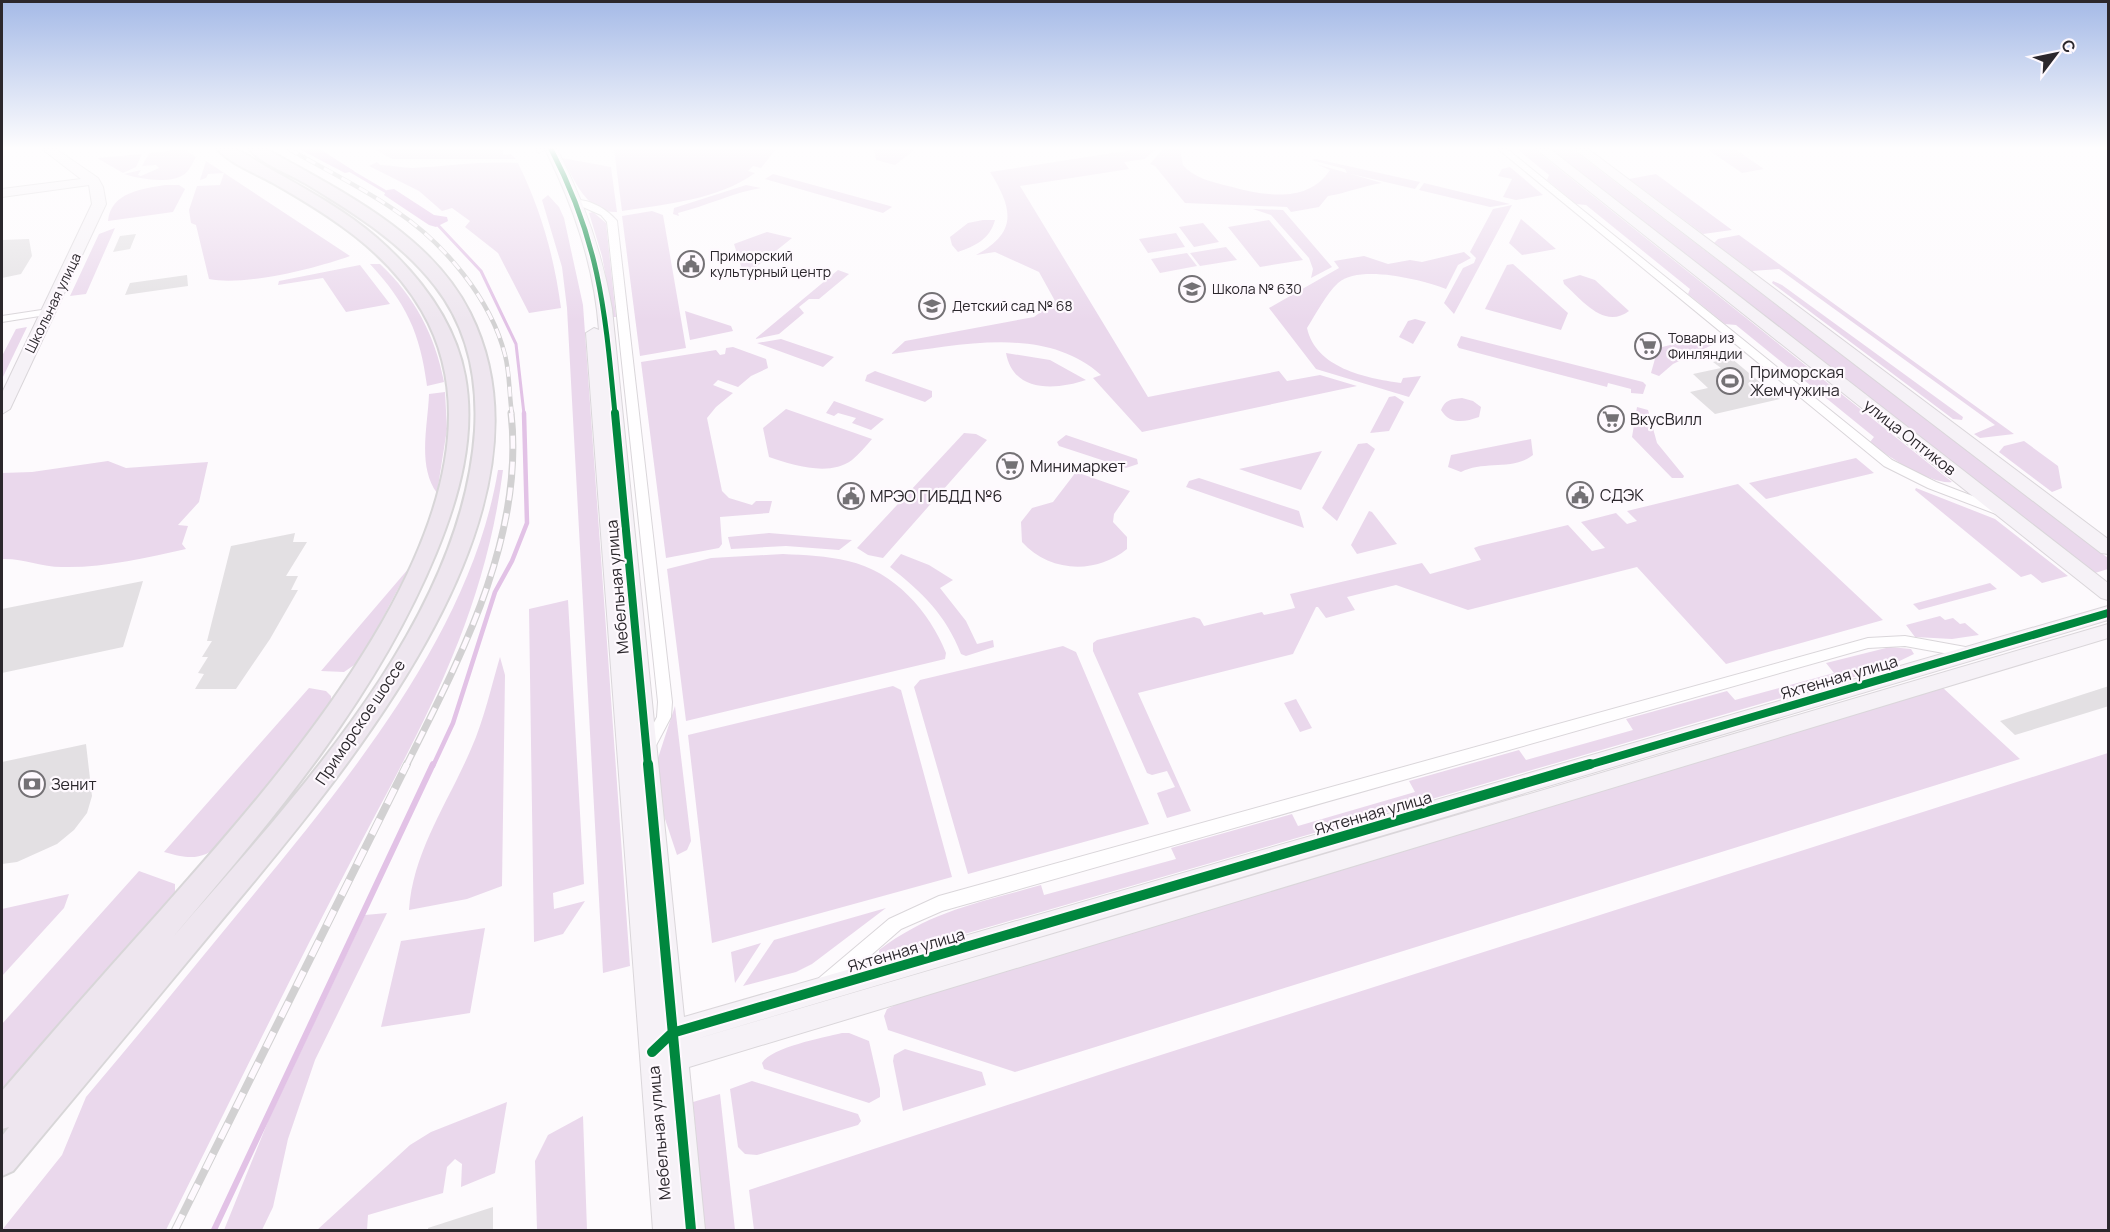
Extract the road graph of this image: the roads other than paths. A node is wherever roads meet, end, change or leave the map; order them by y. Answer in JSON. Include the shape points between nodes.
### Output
{"nodes":[{"id":1,"x":98,"y":206,"type":"edge"},
{"id":2,"x":318,"y":206,"type":"edge"},
{"id":3,"x":353,"y":206,"type":"edge"},
{"id":4,"x":567,"y":206,"type":"edge"},
{"id":5,"x":580,"y":206,"type":"edge"},
{"id":6,"x":589,"y":206,"type":"edge"},
{"id":7,"x":1573,"y":206,"type":"edge"},
{"id":8,"x":1615,"y":206,"type":"edge"},
{"id":9,"x":1656,"y":206,"type":"edge"},
{"id":10,"x":48,"y":312,"type":"junction"},
{"id":11,"x":2,"y":319,"type":"edge"},
{"id":12,"x":2,"y":409,"type":"edge"},
{"id":13,"x":2007,"y":513,"type":"junction"},
{"id":14,"x":2109,"y":548,"type":"edge"},
{"id":15,"x":2109,"y":593,"type":"edge"},
{"id":16,"x":2109,"y":613,"type":"edge"},
{"id":17,"x":2109,"y":632,"type":"edge"},
{"id":18,"x":1971,"y":653,"type":"junction"},
{"id":19,"x":646,"y":750,"type":"junction"},
{"id":20,"x":819,"y":990,"type":"junction"},
{"id":21,"x":666,"y":1048,"type":"junction"},
{"id":22,"x":2,"y":1114,"type":"edge"},
{"id":23,"x":2,"y":1160,"type":"edge"},
{"id":24,"x":667,"y":1230,"type":"edge"},
{"id":25,"x":691,"y":1230,"type":"edge"}],
"edges":[{"from":1,"to":10,"type":"street","name":"Школьная улица"},
{"from":2,"to":22,"type":"main road","name":"Приморское шоссе","via":[[355,229],[407,277],[428,306],[452,359],[459,410],[455,465],[441,515],[399,616],[358,685],[286,782]]},
{"from":3,"to":23,"type":"main road","name":"Приморское шоссе","via":[[414,252],[461,311],[475,342],[482,374],[485,437],[479,475],[451,564],[427,617],[351,740]]},
{"from":4,"to":21,"type":"street","name":"Мебельная улица","via":[[585,265],[592,311]]},
{"from":5,"to":19,"type":"street","name":"Мебельная улица","via":[[592,241],[605,309]]},
{"from":6,"to":19,"type":"street","via":[[612,221],[665,702],[664,717]]},
{"from":7,"to":13,"type":"street","via":[[1888,463],[1932,485]]},
{"from":8,"to":13,"type":"street","name":"улица Оптиков"},
{"from":9,"to":14,"type":"street","name":"улица Оптиков"},
{"from":10,"to":11,"type":"street"},
{"from":10,"to":12,"type":"street","name":"Школьная улица"},
{"from":13,"to":15,"type":"street","name":"улица Оптиков"},
{"from":16,"to":18,"type":"street","name":"Яхтенная улица"},
{"from":17,"to":21,"type":"street","name":"Яхтенная улица"},
{"from":18,"to":20,"type":"street","name":"Яхтенная улица"},
{"from":18,"to":20,"type":"street","via":[[1905,641],[1868,643],[950,900],[895,924]]},
{"from":19,"to":21,"type":"street","name":"Мебельная улица"},
{"from":20,"to":21,"type":"street","name":"Яхтенная улица"},
{"from":21,"to":24,"type":"street","name":"Мебельная улица"},
{"from":21,"to":25,"type":"street","name":"Мебельная улица"}]}
